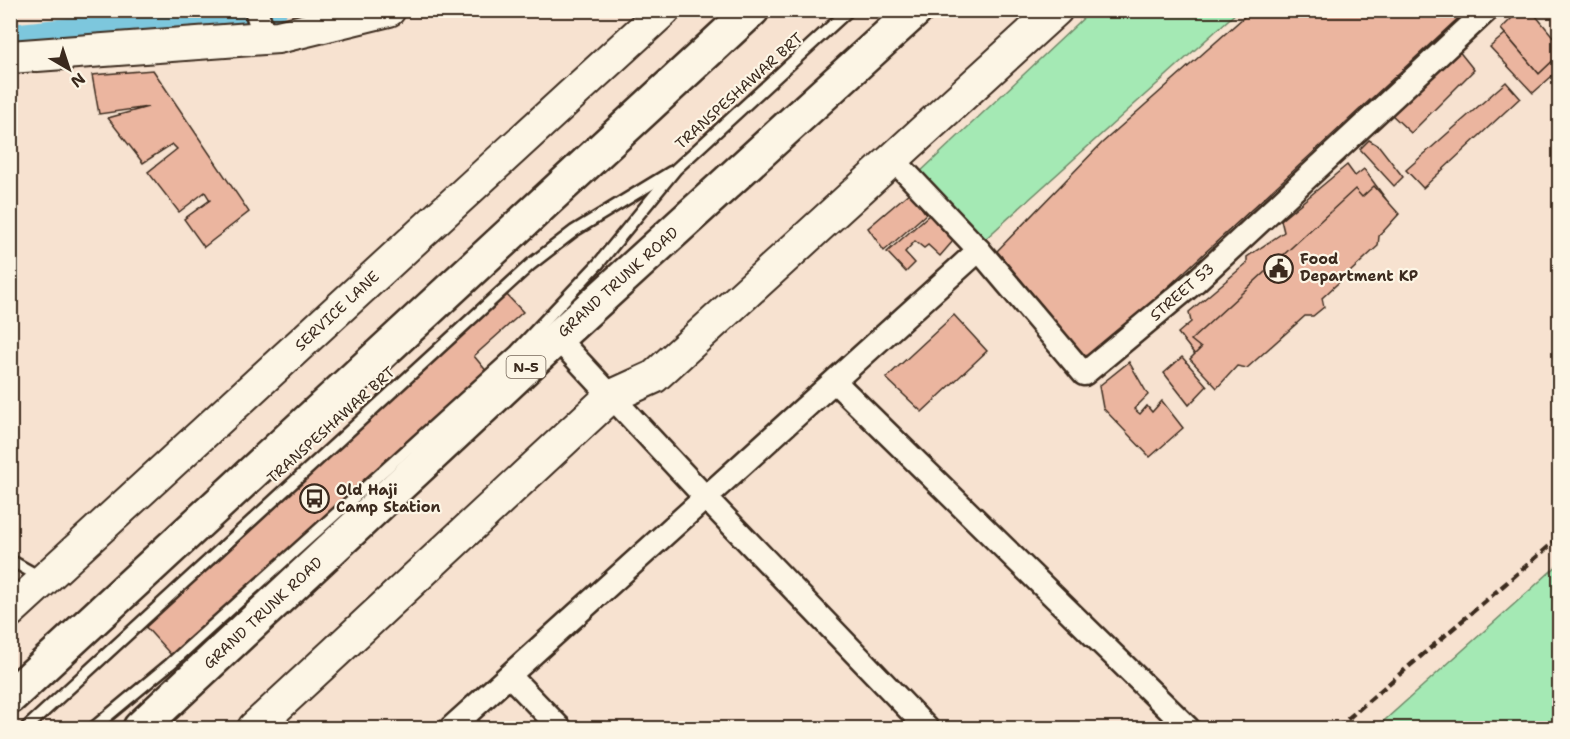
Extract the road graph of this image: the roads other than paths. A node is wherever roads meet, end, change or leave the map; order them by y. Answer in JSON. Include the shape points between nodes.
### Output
{"nodes":[{"id":1,"x":663,"y":10,"type":"edge"},
{"id":2,"x":752,"y":10,"type":"edge"},
{"id":3,"x":849,"y":10,"type":"edge"},
{"id":4,"x":916,"y":10,"type":"edge"},
{"id":5,"x":1056,"y":10,"type":"edge"},
{"id":6,"x":1487,"y":10,"type":"edge"},
{"id":7,"x":388,"y":11,"type":"edge"},
{"id":8,"x":261,"y":26,"type":"edge"},
{"id":9,"x":10,"y":57,"type":"edge"},
{"id":10,"x":893,"y":159,"type":"junction"},
{"id":11,"x":676,"y":169,"type":"junction"},
{"id":12,"x":979,"y":250,"type":"junction"},
{"id":13,"x":557,"y":338,"type":"junction"},
{"id":14,"x":835,"y":381,"type":"junction"},
{"id":15,"x":610,"y":397,"type":"junction"},
{"id":16,"x":706,"y":498,"type":"junction"},
{"id":17,"x":10,"y":560,"type":"edge"},
{"id":18,"x":45,"y":579,"type":"junction"},
{"id":19,"x":10,"y":611,"type":"edge"},
{"id":20,"x":510,"y":676,"type":"junction"},
{"id":21,"x":10,"y":697,"type":"edge"},
{"id":22,"x":26,"y":729,"type":"edge"},
{"id":23,"x":93,"y":729,"type":"edge"},
{"id":24,"x":140,"y":729,"type":"edge"},
{"id":25,"x":254,"y":729,"type":"edge"},
{"id":26,"x":451,"y":729,"type":"edge"},
{"id":27,"x":560,"y":729,"type":"edge"},
{"id":28,"x":927,"y":729,"type":"edge"},
{"id":29,"x":1188,"y":729,"type":"edge"}],
"edges":[{"from":1,"to":18,"type":"street","name":"SERVICE LANE"},
{"from":2,"to":21,"type":"highway"},
{"from":3,"to":11,"type":"lane","name":"TRANSPESHAWAR BRT"},
{"from":4,"to":13,"type":"highway","name":"GRAND TRUNK ROAD","number":"N-5"},
{"from":5,"to":10,"type":"street"},
{"from":6,"to":12,"type":"street","name":"STREET 53","via":[[1204,273],[1084,374]]},
{"from":7,"to":8,"type":"street","via":[[355,20]]},
{"from":8,"to":9,"type":"street"},
{"from":10,"to":12,"type":"street","name":"STREET 53"},
{"from":10,"to":15,"type":"street","via":[[654,377]]},
{"from":11,"to":22,"type":"lane","name":"TRANSPESHAWAR BRT","via":[[574,231],[530,265]]},
{"from":11,"to":23,"type":"lane","name":"TRANSPESHAWAR BRT","via":[[599,264],[516,351]]},
{"from":12,"to":14,"type":"street"},
{"from":13,"to":15,"type":"street"},
{"from":13,"to":24,"type":"highway","name":"GRAND TRUNK ROAD","number":"N-5"},
{"from":14,"to":16,"type":"street"},
{"from":14,"to":29,"type":"street"},
{"from":15,"to":16,"type":"street"},
{"from":15,"to":25,"type":"street"},
{"from":16,"to":20,"type":"street"},
{"from":16,"to":28,"type":"street"},
{"from":17,"to":18,"type":"lane"},
{"from":18,"to":19,"type":"street","name":"SERVICE LANE"},
{"from":20,"to":26,"type":"street"},
{"from":20,"to":27,"type":"street"}]}
